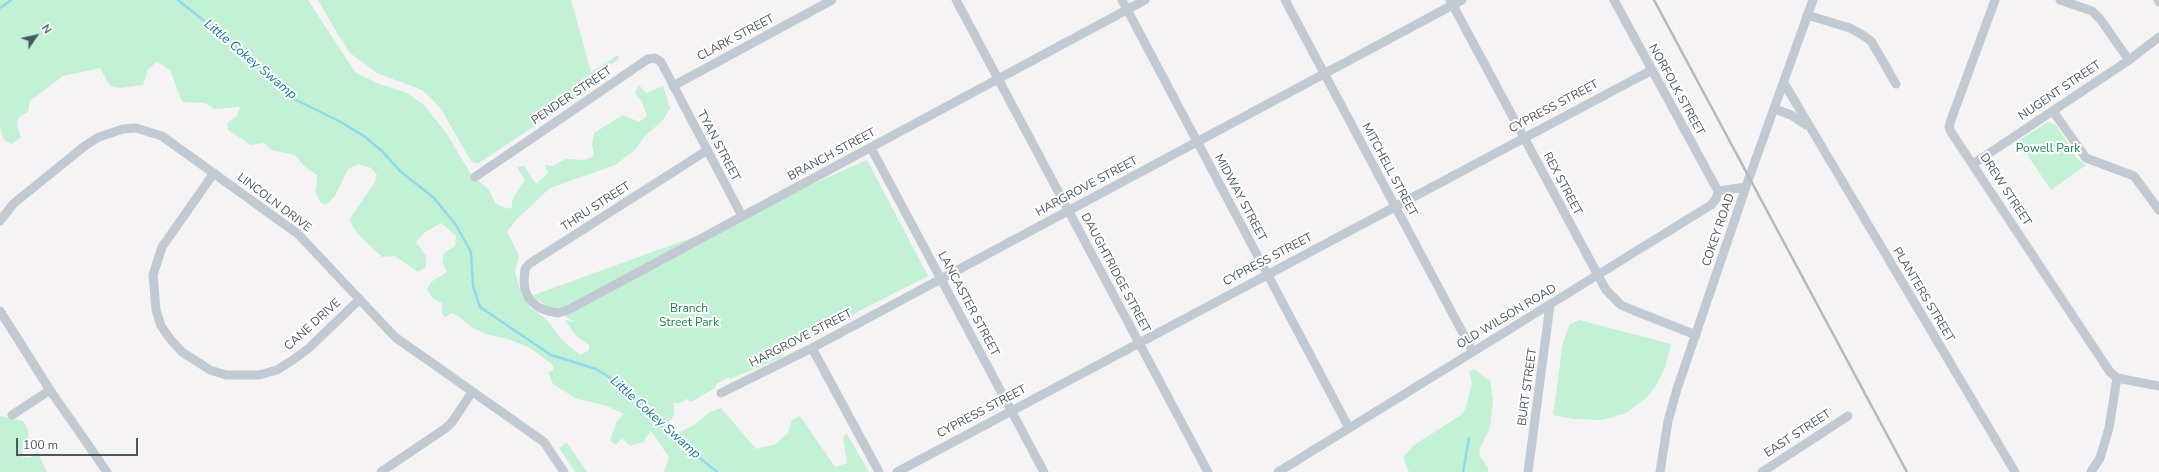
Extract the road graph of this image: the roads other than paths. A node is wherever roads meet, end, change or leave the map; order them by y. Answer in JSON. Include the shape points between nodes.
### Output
{"nodes":[{"id":1,"x":832,"y":0,"type":"edge"},
{"id":2,"x":956,"y":0,"type":"edge"},
{"id":3,"x":1122,"y":0,"type":"edge"},
{"id":4,"x":1146,"y":0,"type":"edge"},
{"id":5,"x":1285,"y":0,"type":"edge"},
{"id":6,"x":1462,"y":0,"type":"edge"},
{"id":7,"x":1614,"y":0,"type":"edge"},
{"id":8,"x":1813,"y":0,"type":"edge"},
{"id":9,"x":1995,"y":0,"type":"edge"},
{"id":10,"x":2060,"y":0,"type":"edge"},
{"id":11,"x":1451,"y":2,"type":"edge"},
{"id":12,"x":1127,"y":10,"type":"junction"},
{"id":13,"x":1808,"y":15,"type":"junction"},
{"id":14,"x":2159,"y":37,"type":"edge"},
{"id":15,"x":2129,"y":60,"type":"junction"},
{"id":16,"x":1652,"y":70,"type":"junction"},
{"id":17,"x":1324,"y":74,"type":"junction"},
{"id":18,"x":998,"y":79,"type":"junction"},
{"id":19,"x":1784,"y":83,"type":"junction"},
{"id":20,"x":1896,"y":84,"type":"dead end"},
{"id":21,"x":673,"y":86,"type":"junction"},
{"id":22,"x":1775,"y":109,"type":"junction"},
{"id":23,"x":2053,"y":111,"type":"junction"},
{"id":24,"x":1811,"y":129,"type":"junction"},
{"id":25,"x":1524,"y":137,"type":"junction"},
{"id":26,"x":1196,"y":142,"type":"junction"},
{"id":27,"x":871,"y":148,"type":"junction"},
{"id":28,"x":706,"y":151,"type":"junction"},
{"id":29,"x":1973,"y":164,"type":"junction"},
{"id":30,"x":214,"y":174,"type":"junction"},
{"id":31,"x":475,"y":177,"type":"dead end"},
{"id":32,"x":1746,"y":187,"type":"junction"},
{"id":33,"x":1718,"y":191,"type":"junction"},
{"id":34,"x":1395,"y":205,"type":"junction"},
{"id":35,"x":1068,"y":210,"type":"junction"},
{"id":36,"x":2159,"y":210,"type":"edge"},
{"id":37,"x":742,"y":216,"type":"junction"},
{"id":38,"x":0,"y":221,"type":"edge"},
{"id":39,"x":1268,"y":274,"type":"junction"},
{"id":40,"x":1597,"y":275,"type":"junction"},
{"id":41,"x":941,"y":278,"type":"junction"},
{"id":42,"x":360,"y":299,"type":"junction"},
{"id":43,"x":529,"y":299,"type":"joint"},
{"id":44,"x":1550,"y":305,"type":"junction"},
{"id":45,"x":0,"y":311,"type":"edge"},
{"id":46,"x":1696,"y":335,"type":"junction"},
{"id":47,"x":1138,"y":342,"type":"junction"},
{"id":48,"x":812,"y":348,"type":"junction"},
{"id":49,"x":1473,"y":352,"type":"junction"},
{"id":50,"x":2117,"y":378,"type":"junction"},
{"id":51,"x":2159,"y":386,"type":"edge"},
{"id":52,"x":50,"y":390,"type":"junction"},
{"id":53,"x":472,"y":392,"type":"junction"},
{"id":54,"x":721,"y":393,"type":"dead end"},
{"id":55,"x":1011,"y":410,"type":"junction"},
{"id":56,"x":12,"y":415,"type":"dead end"},
{"id":57,"x":1848,"y":416,"type":"dead end"},
{"id":58,"x":1349,"y":428,"type":"junction"},
{"id":59,"x":1283,"y":471,"type":"edge"},
{"id":60,"x":107,"y":472,"type":"edge"},
{"id":61,"x":381,"y":472,"type":"edge"},
{"id":62,"x":564,"y":472,"type":"edge"},
{"id":63,"x":879,"y":472,"type":"edge"},
{"id":64,"x":897,"y":472,"type":"edge"},
{"id":65,"x":1044,"y":472,"type":"edge"},
{"id":66,"x":1208,"y":472,"type":"edge"},
{"id":67,"x":1528,"y":472,"type":"edge"},
{"id":68,"x":1660,"y":472,"type":"edge"},
{"id":69,"x":1762,"y":472,"type":"edge"},
{"id":70,"x":2015,"y":472,"type":"edge"},
{"id":71,"x":2091,"y":472,"type":"edge"}],
"edges":[{"from":1,"to":21,"type":"street","name":"CLARK STREET"},
{"from":2,"to":18,"type":"street","name":"DAUGHTRIDGE STREET"},
{"from":3,"to":12,"type":"street","name":"MIDWAY STREET"},
{"from":4,"to":12,"type":"street","name":"BRANCH STREET"},
{"from":5,"to":17,"type":"street","name":"MITCHELL STREET"},
{"from":6,"to":11,"type":"street","name":"HARGROVE STREET"},
{"from":7,"to":16,"type":"street","name":"NORFOLK STREET"},
{"from":8,"to":13,"type":"street","name":"COKEY ROAD"},
{"from":9,"to":29,"type":"street","name":"DREW STREET","via":[[1949,127]]},
{"from":10,"to":15,"type":"street","via":[[2092,12],[2100,19]]},
{"from":11,"to":17,"type":"street","name":"HARGROVE STREET"},
{"from":11,"to":25,"type":"street","name":"REX STREET"},
{"from":12,"to":18,"type":"street","name":"BRANCH STREET"},
{"from":12,"to":26,"type":"street","name":"MIDWAY STREET"},
{"from":13,"to":19,"type":"street","name":"COKEY ROAD"},
{"from":13,"to":20,"type":"street","via":[[1850,28],[1870,41]]},
{"from":14,"to":15,"type":"street","name":"NUGENT STREET"},
{"from":15,"to":23,"type":"street","name":"NUGENT STREET"},
{"from":16,"to":25,"type":"street","name":"CYPRESS STREET"},
{"from":16,"to":33,"type":"street","name":"NORFOLK STREET"},
{"from":17,"to":26,"type":"street","name":"HARGROVE STREET"},
{"from":17,"to":34,"type":"street","name":"MITCHELL STREET"},
{"from":18,"to":27,"type":"street","name":"BRANCH STREET"},
{"from":18,"to":35,"type":"street","name":"DAUGHTRIDGE STREET"},
{"from":19,"to":22,"type":"street","name":"COKEY ROAD"},
{"from":19,"to":24,"type":"street","name":"PLANTERS STREET"},
{"from":21,"to":28,"type":"street","name":"TYAN STREET"},
{"from":21,"to":31,"type":"street","name":"PENDER STREET","via":[[660,62],[655,58],[648,59]]},
{"from":22,"to":24,"type":"street","name":"PLANTERS STREET","via":[[1797,118]]},
{"from":22,"to":32,"type":"street","name":"COKEY ROAD"},
{"from":23,"to":29,"type":"street","name":"NUGENT STREET"},
{"from":23,"to":36,"type":"street","via":[[2086,158],[2134,176]]},
{"from":24,"to":70,"type":"street","name":"PLANTERS STREET"},
{"from":25,"to":34,"type":"street","name":"CYPRESS STREET"},
{"from":25,"to":40,"type":"street","name":"REX STREET"},
{"from":26,"to":35,"type":"street","name":"HARGROVE STREET"},
{"from":26,"to":39,"type":"street","name":"MIDWAY STREET"},
{"from":27,"to":37,"type":"street","name":"BRANCH STREET"},
{"from":27,"to":41,"type":"street","name":"LANCASTER STREET"},
{"from":28,"to":37,"type":"street","name":"TYAN STREET"},
{"from":28,"to":43,"type":"street","name":"THRU STREET","via":[[529,264],[524,281]]},
{"from":29,"to":50,"type":"street","name":"DREW STREET","via":[[2110,372]]},
{"from":30,"to":38,"type":"street","name":"LINCOLN DRIVE","via":[[162,136],[136,128],[123,129],[111,132],[86,145],[13,204]]},
{"from":30,"to":42,"type":"street","name":"LINCOLN DRIVE","via":[[298,234]]},
{"from":30,"to":42,"type":"street","name":"CANE DRIVE","via":[[162,247],[153,275],[156,310],[161,326],[182,352],[210,370],[226,375],[259,375],[277,370],[309,348]]},
{"from":32,"to":33,"type":"street"},
{"from":32,"to":46,"type":"street","name":"COKEY ROAD"},
{"from":33,"to":40,"type":"street","name":"OLD WILSON ROAD","via":[[1711,205]]},
{"from":34,"to":39,"type":"street","name":"CYPRESS STREET"},
{"from":34,"to":49,"type":"street","name":"MITCHELL STREET"},
{"from":35,"to":41,"type":"street","name":"HARGROVE STREET"},
{"from":35,"to":47,"type":"street","name":"DAUGHTRIDGE STREET"},
{"from":37,"to":43,"type":"street","name":"BRANCH STREET","via":[[568,310],[558,313],[548,311]]},
{"from":39,"to":47,"type":"street","name":"CYPRESS STREET"},
{"from":39,"to":58,"type":"street","name":"MIDWAY STREET"},
{"from":40,"to":44,"type":"street","name":"OLD WILSON ROAD"},
{"from":40,"to":46,"type":"street","name":"REX STREET","via":[[1606,290],[1621,305]]},
{"from":41,"to":48,"type":"street","name":"HARGROVE STREET"},
{"from":41,"to":55,"type":"street","name":"LANCASTER STREET"},
{"from":42,"to":53,"type":"street","name":"LINCOLN DRIVE","via":[[395,337]]},
{"from":44,"to":49,"type":"street","name":"OLD WILSON ROAD"},
{"from":44,"to":67,"type":"street","name":"BURT STREET"},
{"from":45,"to":52,"type":"street"},
{"from":46,"to":68,"type":"street","name":"COKEY ROAD","via":[[1668,421]]},
{"from":47,"to":55,"type":"street","name":"CYPRESS STREET"},
{"from":47,"to":66,"type":"street","name":"DAUGHTRIDGE STREET"},
{"from":48,"to":54,"type":"street","name":"HARGROVE STREET"},
{"from":48,"to":63,"type":"street"},
{"from":49,"to":58,"type":"street","name":"OLD WILSON ROAD"},
{"from":50,"to":51,"type":"street"},
{"from":50,"to":71,"type":"street","via":[[2109,428],[2100,458]]},
{"from":52,"to":56,"type":"street"},
{"from":52,"to":60,"type":"street"},
{"from":53,"to":61,"type":"street","via":[[446,428]]},
{"from":53,"to":62,"type":"street","name":"LINCOLN DRIVE","via":[[544,442]]},
{"from":55,"to":64,"type":"street","name":"CYPRESS STREET"},
{"from":55,"to":65,"type":"street","name":"LANCASTER STREET"},
{"from":57,"to":69,"type":"street","name":"EAST STREET"},
{"from":58,"to":59,"type":"street","name":"OLD WILSON ROAD"}]}
